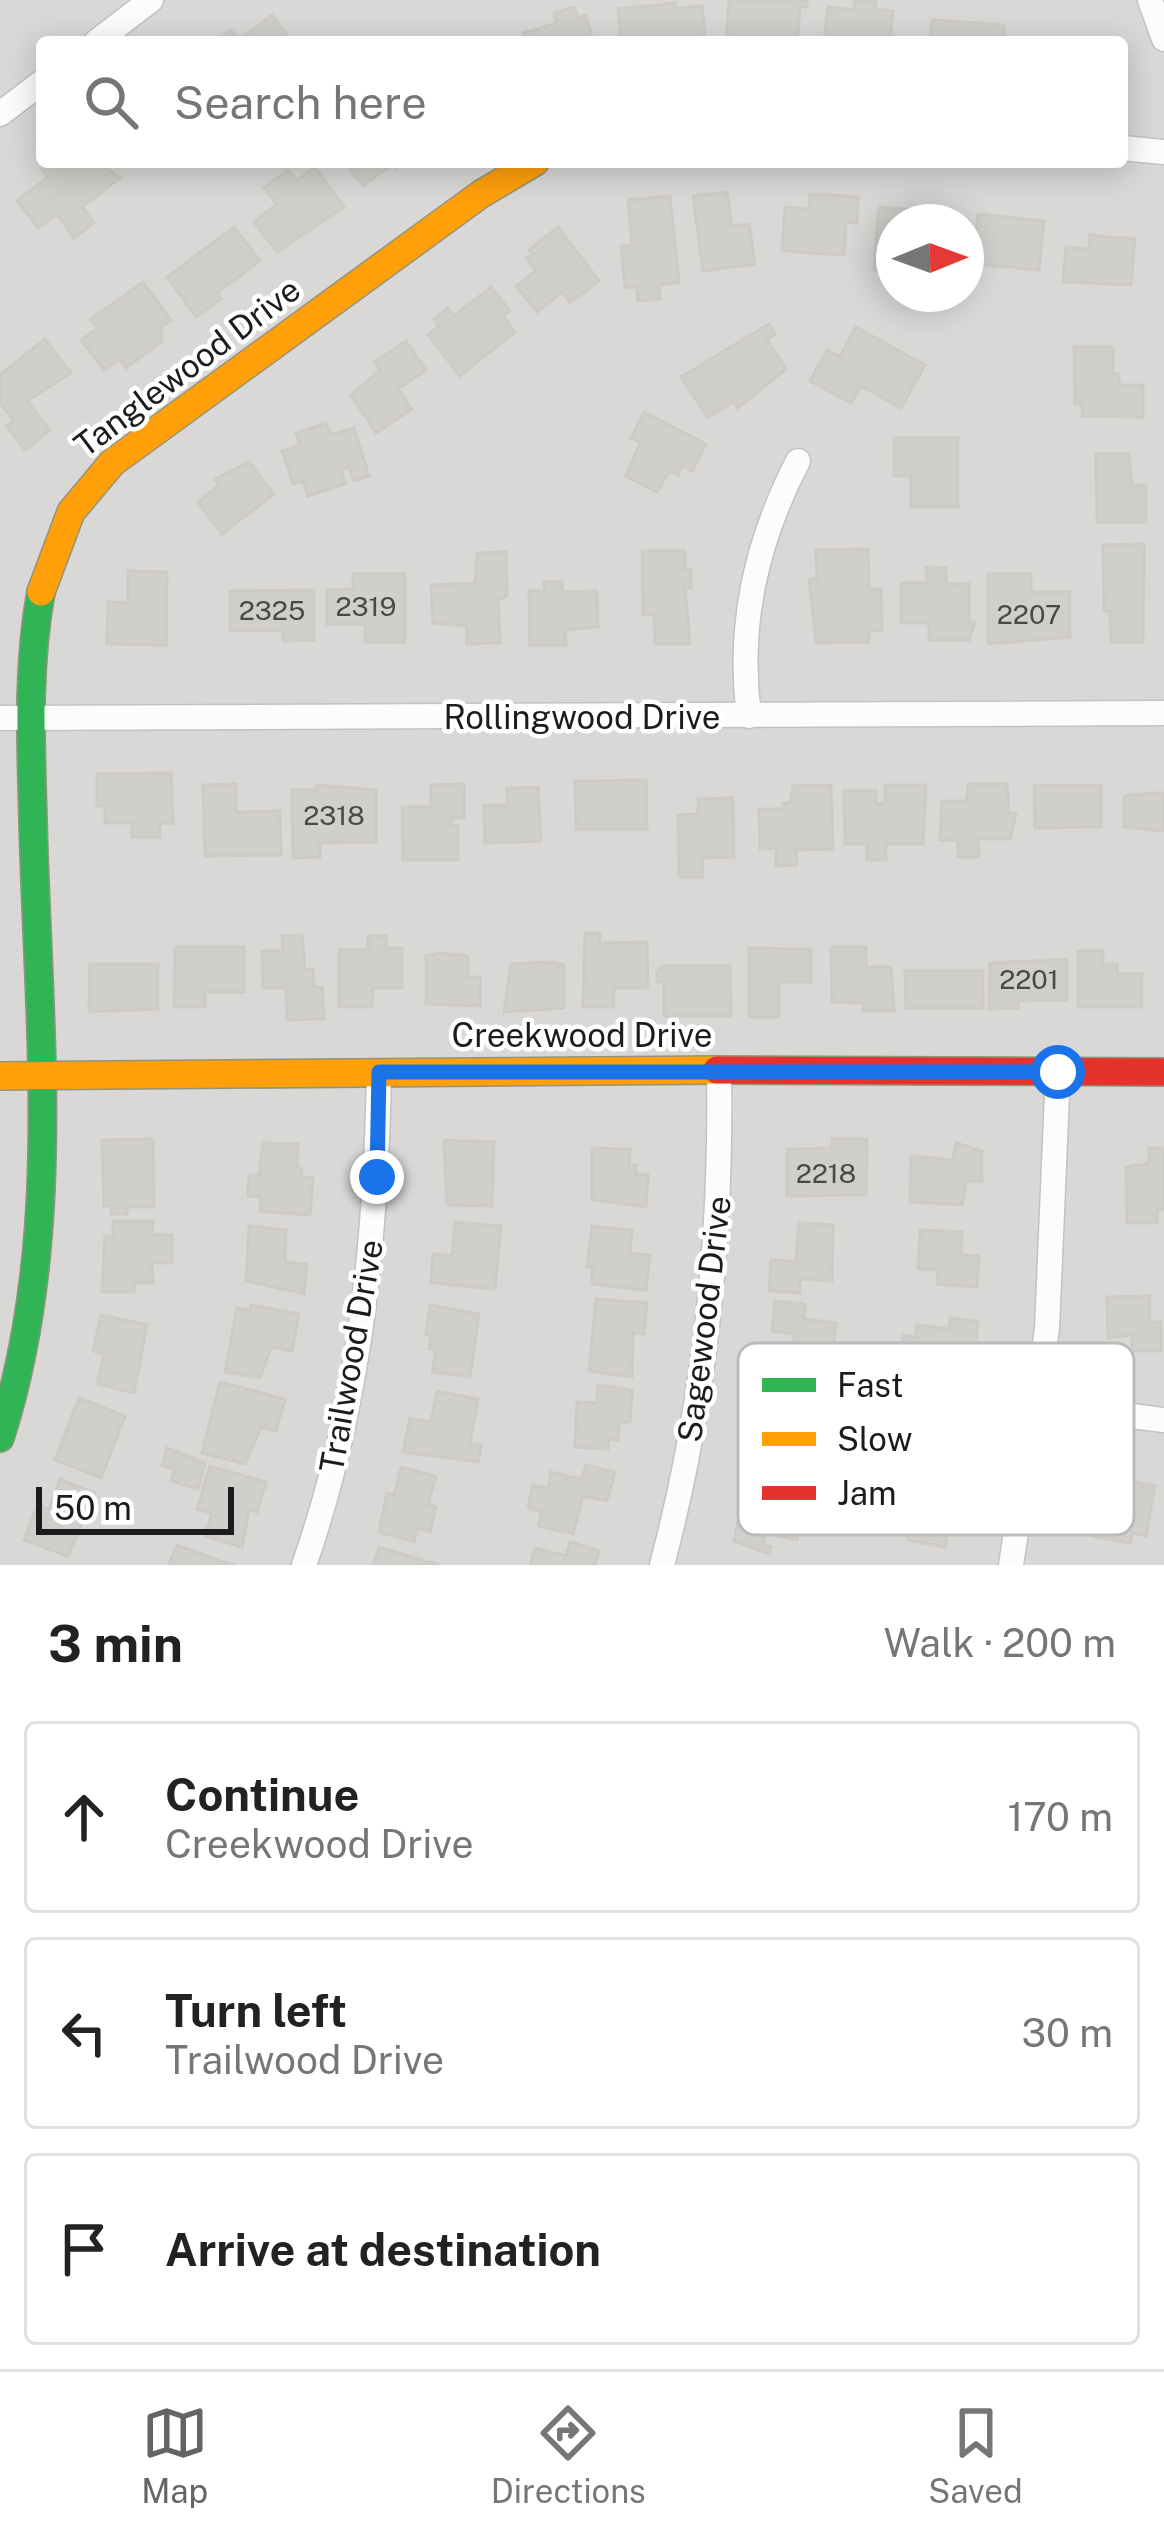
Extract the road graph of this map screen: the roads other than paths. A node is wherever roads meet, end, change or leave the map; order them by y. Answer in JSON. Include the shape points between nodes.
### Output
{"nodes":[{"id":1,"x":151,"y":0,"type":"edge"},
{"id":2,"x":1150,"y":0,"type":"edge"},
{"id":3,"x":103,"y":36,"type":"edge"},
{"id":4,"x":1164,"y":39,"type":"edge"},
{"id":5,"x":36,"y":87,"type":"edge"},
{"id":6,"x":0,"y":114,"type":"edge"},
{"id":7,"x":1128,"y":149,"type":"edge"},
{"id":8,"x":1164,"y":152,"type":"edge"},
{"id":9,"x":525,"y":168,"type":"edge"},
{"id":10,"x":797,"y":461,"type":"dead end"},
{"id":11,"x":1164,"y":713,"type":"edge"},
{"id":12,"x":749,"y":716,"type":"junction"},
{"id":13,"x":0,"y":718,"type":"edge"},
{"id":14,"x":31,"y":718,"type":"junction"},
{"id":15,"x":719,"y":1071,"type":"junction"},
{"id":16,"x":379,"y":1072,"type":"junction"},
{"id":17,"x":1058,"y":1072,"type":"junction"},
{"id":18,"x":1164,"y":1072,"type":"edge"},
{"id":19,"x":0,"y":1076,"type":"edge"},
{"id":20,"x":39,"y":1076,"type":"junction"},
{"id":21,"x":1043,"y":1343,"type":"edge"},
{"id":22,"x":1134,"y":1416,"type":"edge"},
{"id":23,"x":1164,"y":1420,"type":"edge"},
{"id":24,"x":0,"y":1438,"type":"edge"},
{"id":25,"x":1016,"y":1535,"type":"edge"},
{"id":26,"x":304,"y":1565,"type":"edge"},
{"id":27,"x":662,"y":1565,"type":"edge"},
{"id":28,"x":1011,"y":1565,"type":"edge"}],
"edges":[{"from":1,"to":3,"type":"street"},
{"from":2,"to":4,"type":"street"},
{"from":5,"to":6,"type":"street"},
{"from":7,"to":8,"type":"street"},
{"from":9,"to":14,"type":"street","name":"Tanglewood Drive","via":[[96,477],[68,511],[43,568]]},
{"from":10,"to":12,"type":"street","via":[[749,595]]},
{"from":11,"to":12,"type":"street","name":"Rollingwood Drive"},
{"from":12,"to":14,"type":"street","name":"Rollingwood Drive"},
{"from":13,"to":14,"type":"street","name":"Rollingwood Drive"},
{"from":14,"to":20,"type":"street","name":"Tanglewood Drive"},
{"from":15,"to":16,"type":"street","name":"Creekwood Drive"},
{"from":15,"to":17,"type":"street","name":"Creekwood Drive"},
{"from":15,"to":27,"type":"street","name":"Sagewood Drive","via":[[711,1297],[699,1401]]},
{"from":16,"to":20,"type":"street","name":"Creekwood Drive"},
{"from":16,"to":26,"type":"street","name":"Trailwood Drive","via":[[365,1301],[330,1485]]},
{"from":17,"to":18,"type":"street","name":"Creekwood Drive"},
{"from":17,"to":21,"type":"street"},
{"from":19,"to":20,"type":"street","name":"Creekwood Drive"},
{"from":20,"to":24,"type":"street","name":"Tanglewood Drive","via":[[43,1228],[36,1299]]},
{"from":22,"to":23,"type":"street"},
{"from":25,"to":28,"type":"street"}]}
